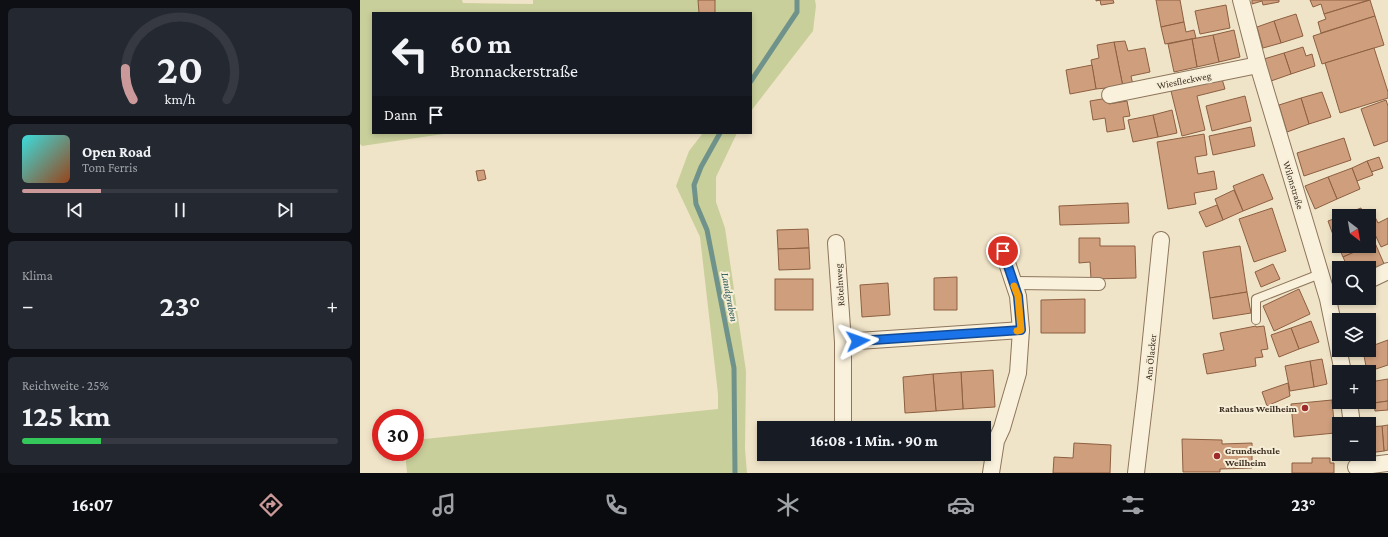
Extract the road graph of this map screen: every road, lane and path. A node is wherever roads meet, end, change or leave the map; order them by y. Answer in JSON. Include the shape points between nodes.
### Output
{"nodes":[{"id":1,"x":1240,"y":0,"type":"edge"},
{"id":2,"x":1258,"y":65,"type":"junction"},
{"id":3,"x":1110,"y":95,"type":"dead end"},
{"id":4,"x":1161,"y":240,"type":"dead end"},
{"id":5,"x":836,"y":243,"type":"dead end"},
{"id":6,"x":1003,"y":251,"type":"dead end"},
{"id":7,"x":1388,"y":271,"type":"edge"},
{"id":8,"x":1320,"y":274,"type":"junction"},
{"id":9,"x":1376,"y":277,"type":"edge"},
{"id":10,"x":1013,"y":283,"type":"junction"},
{"id":11,"x":1099,"y":284,"type":"dead end"},
{"id":12,"x":1332,"y":294,"type":"edge"},
{"id":13,"x":1334,"y":305,"type":"edge"},
{"id":14,"x":1256,"y":320,"type":"dead end"},
{"id":15,"x":1021,"y":330,"type":"junction"},
{"id":16,"x":843,"y":342,"type":"junction"},
{"id":17,"x":1342,"y":365,"type":"edge"},
{"id":18,"x":843,"y":421,"type":"edge"},
{"id":19,"x":991,"y":440,"type":"edge"},
{"id":20,"x":991,"y":461,"type":"edge"},
{"id":21,"x":1388,"y":463,"type":"edge"},
{"id":22,"x":1356,"y":465,"type":"edge"},
{"id":23,"x":991,"y":473,"type":"edge"},
{"id":24,"x":1136,"y":473,"type":"edge"}],
"edges":[{"from":1,"to":2,"type":"street","name":"Wilonstraße"},
{"from":2,"to":3,"type":"street","name":"Wiesfleckweg"},
{"from":2,"to":8,"type":"street","name":"Wilonstraße"},
{"from":4,"to":24,"type":"street","name":"Am Ölacker"},
{"from":5,"to":16,"type":"street","name":"Rötelnweg"},
{"from":6,"to":10,"type":"street"},
{"from":7,"to":9,"type":"street"},
{"from":8,"to":12,"type":"street","name":"Wilonstraße"},
{"from":8,"to":14,"type":"lane","via":[[1256,299]]},
{"from":10,"to":11,"type":"street"},
{"from":10,"to":15,"type":"street","via":[[1018,296]]},
{"from":13,"to":17,"type":"street","name":"Wilonstraße"},
{"from":15,"to":16,"type":"street"},
{"from":15,"to":19,"type":"street","via":[[1018,373],[1002,428]]},
{"from":16,"to":18,"type":"street","name":"Rötelnweg"},
{"from":20,"to":23,"type":"street"},
{"from":21,"to":22,"type":"street"}]}
